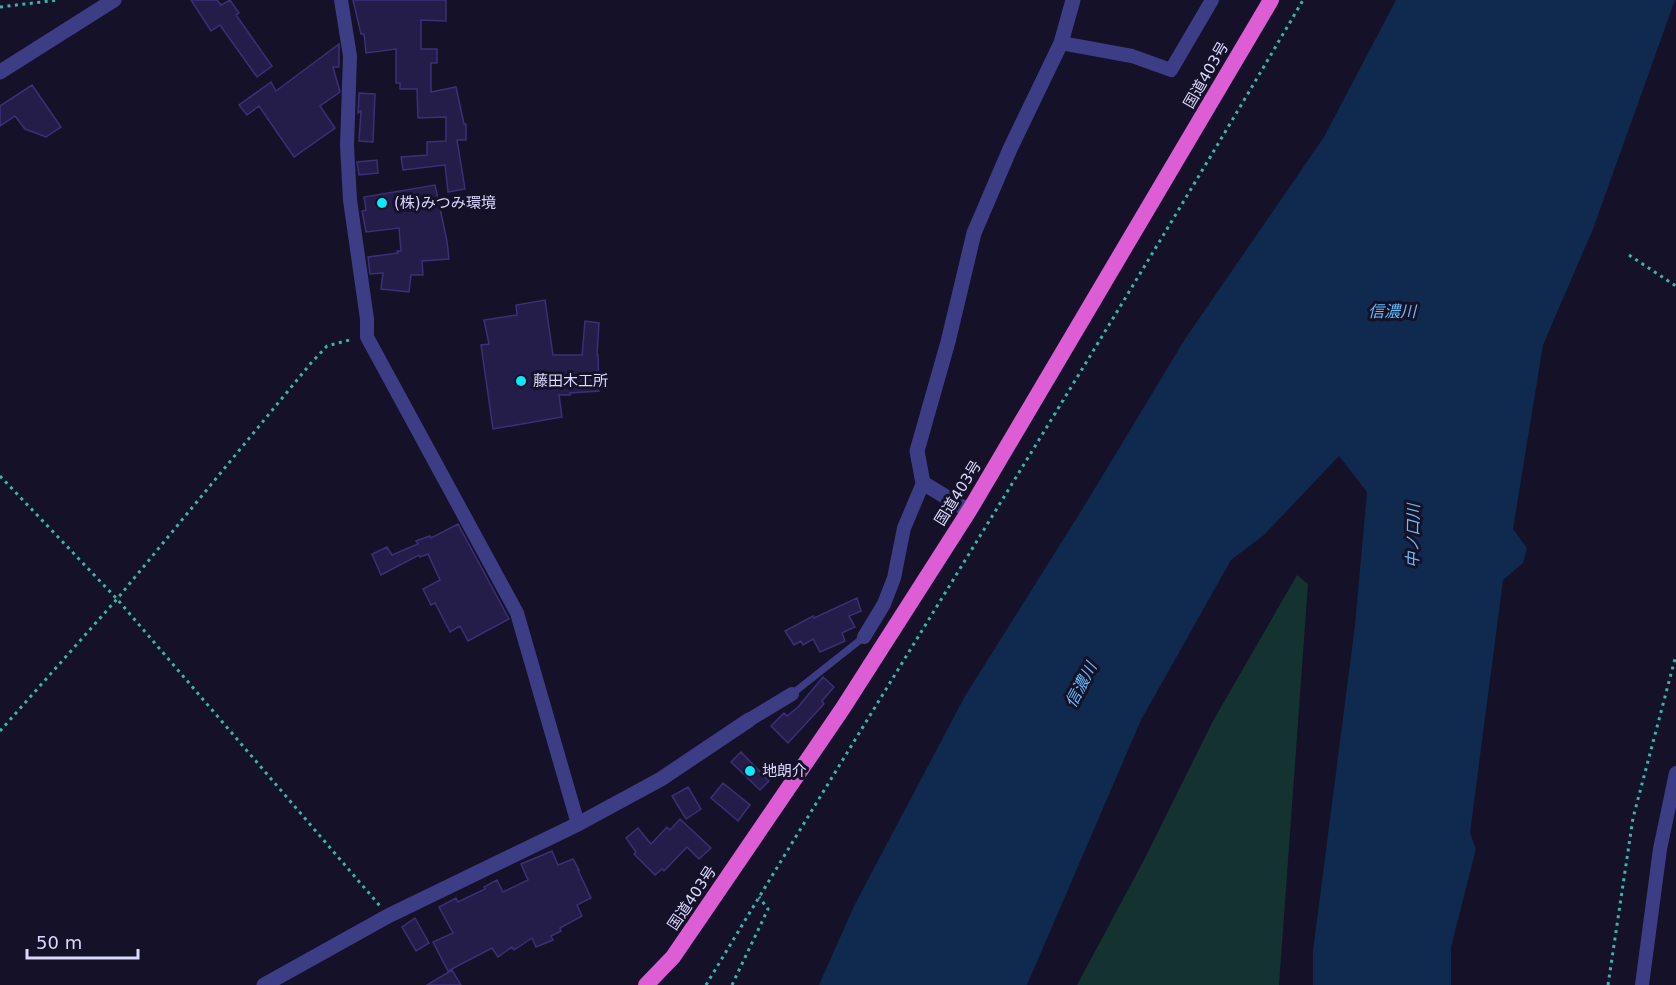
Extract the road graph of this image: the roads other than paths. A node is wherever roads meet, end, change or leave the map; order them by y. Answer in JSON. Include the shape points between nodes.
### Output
{"nodes":[{"id":1,"x":114,"y":0,"type":"edge"},
{"id":2,"x":341,"y":0,"type":"edge"},
{"id":3,"x":1073,"y":0,"type":"edge"},
{"id":4,"x":1212,"y":0,"type":"edge"},
{"id":5,"x":1271,"y":0,"type":"edge"},
{"id":6,"x":1061,"y":43,"type":"junction"},
{"id":7,"x":0,"y":72,"type":"edge"},
{"id":8,"x":923,"y":483,"type":"junction"},
{"id":9,"x":969,"y":511,"type":"junction"},
{"id":10,"x":864,"y":637,"type":"joint"},
{"id":11,"x":792,"y":694,"type":"joint"},
{"id":12,"x":749,"y":720,"type":"joint"},
{"id":13,"x":1676,"y":773,"type":"edge"},
{"id":14,"x":578,"y":824,"type":"junction"},
{"id":15,"x":264,"y":985,"type":"edge"},
{"id":16,"x":646,"y":985,"type":"edge"},
{"id":17,"x":1642,"y":985,"type":"edge"}],
"edges":[{"from":1,"to":7,"type":"street"},
{"from":2,"to":14,"type":"street","via":[[350,56],[346,146],[350,200],[368,337],[517,613]]},
{"from":3,"to":6,"type":"street"},
{"from":4,"to":6,"type":"street","via":[[1171,70],[1132,56]]},
{"from":5,"to":9,"type":"highway","name":"国道403号"},
{"from":6,"to":8,"type":"street","via":[[974,233],[917,451]]},
{"from":8,"to":9,"type":"street"},
{"from":8,"to":10,"type":"street","via":[[904,528],[894,578]]},
{"from":9,"to":16,"type":"highway","name":"国道403号","via":[[843,708],[673,957]]},
{"from":10,"to":11,"type":"lane"},
{"from":11,"to":12,"type":"street"},
{"from":12,"to":14,"type":"street","via":[[661,779]]},
{"from":13,"to":17,"type":"street","via":[[1660,849]]},
{"from":14,"to":15,"type":"street","via":[[388,915]]}]}
